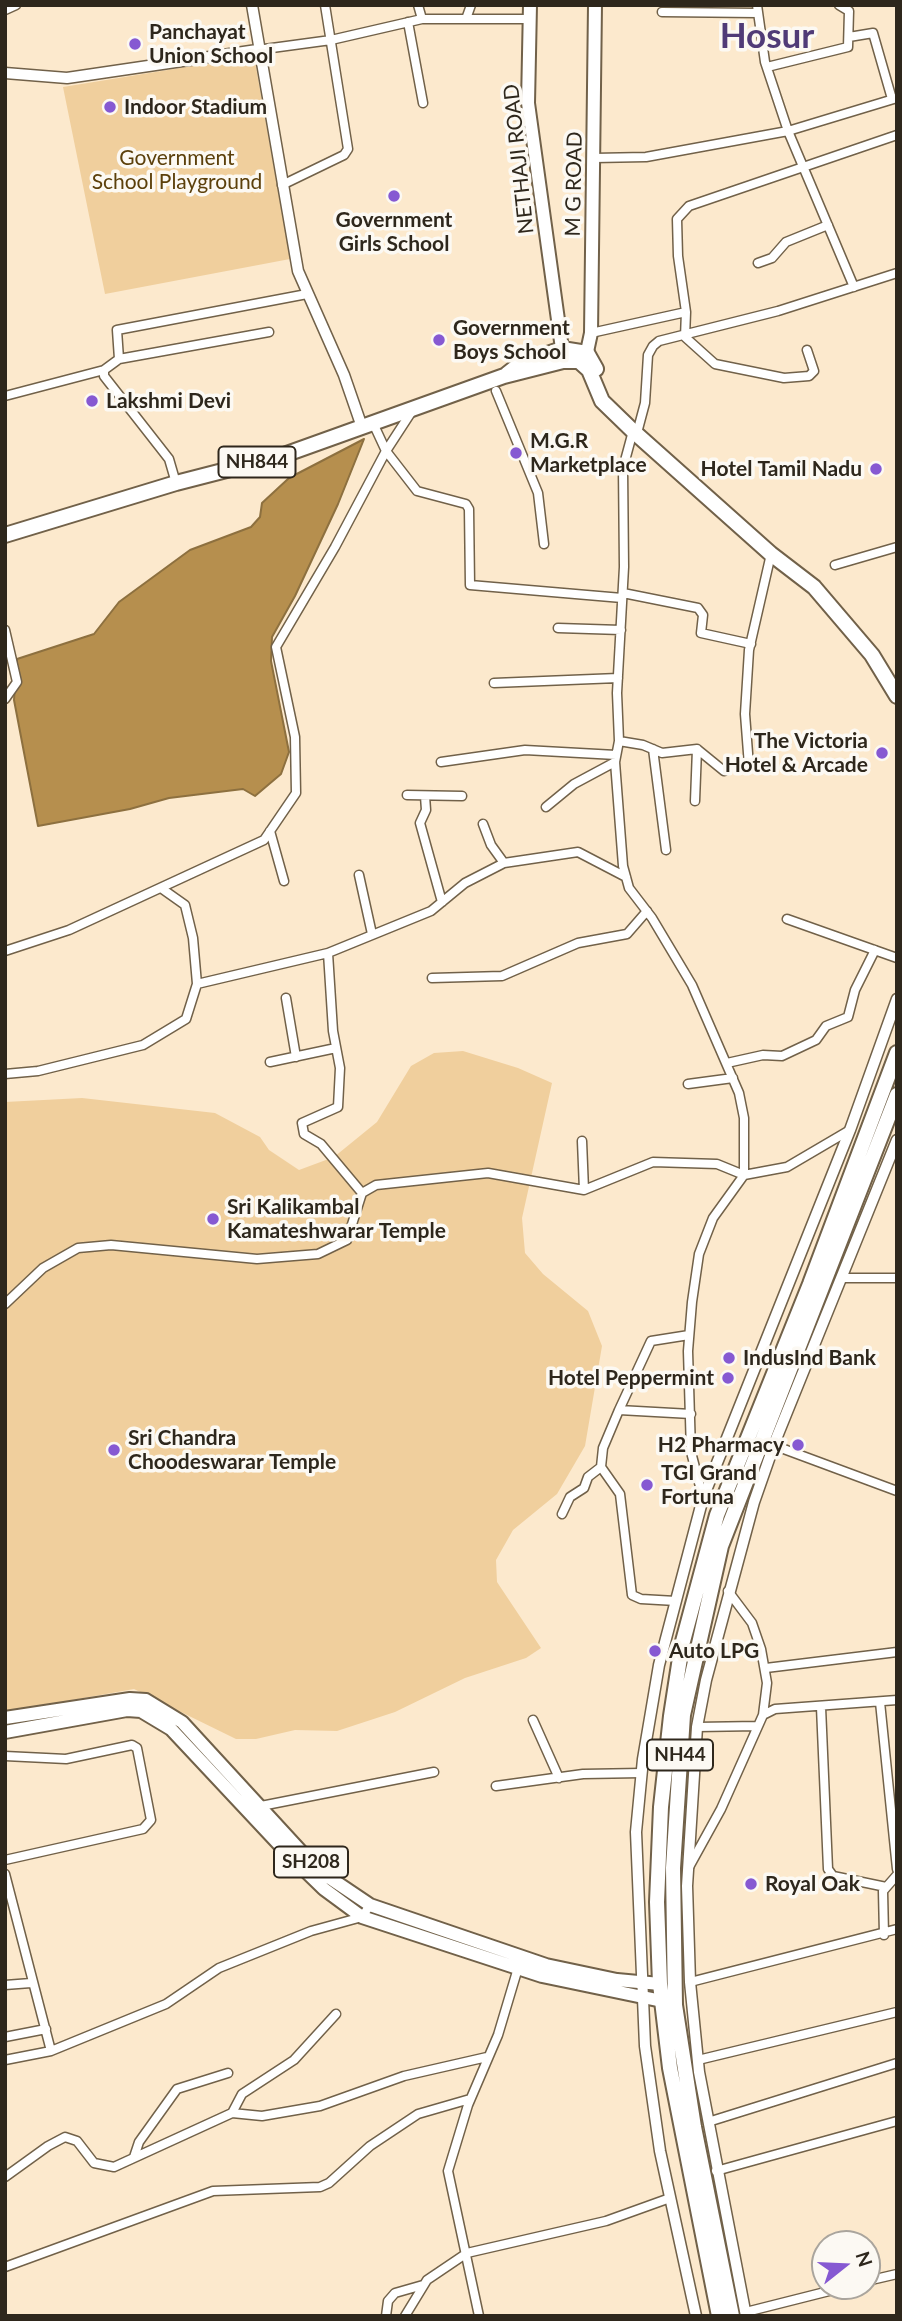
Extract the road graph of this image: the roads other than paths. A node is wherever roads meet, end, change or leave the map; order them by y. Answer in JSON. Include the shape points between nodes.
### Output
{"nodes":[{"id":1,"x":16,"y":5,"type":"edge"},
{"id":2,"x":251,"y":5,"type":"edge"},
{"id":3,"x":325,"y":5,"type":"edge"},
{"id":4,"x":418,"y":5,"type":"edge"},
{"id":5,"x":471,"y":5,"type":"edge"},
{"id":6,"x":530,"y":5,"type":"edge"},
{"id":7,"x":595,"y":5,"type":"edge"},
{"id":8,"x":839,"y":5,"type":"edge"},
{"id":9,"x":759,"y":8,"type":"edge"},
{"id":10,"x":5,"y":10,"type":"edge"},
{"id":11,"x":662,"y":12,"type":"dead end"},
{"id":12,"x":422,"y":19,"type":"junction"},
{"id":13,"x":466,"y":19,"type":"junction"},
{"id":14,"x":530,"y":19,"type":"junction"},
{"id":15,"x":408,"y":22,"type":"junction"},
{"id":16,"x":849,"y":37,"type":"junction"},
{"id":17,"x":331,"y":40,"type":"junction"},
{"id":18,"x":257,"y":50,"type":"junction"},
{"id":19,"x":767,"y":67,"type":"junction"},
{"id":20,"x":5,"y":73,"type":"edge"},
{"id":21,"x":894,"y":99,"type":"edge"},
{"id":22,"x":423,"y":103,"type":"dead end"},
{"id":23,"x":788,"y":131,"type":"junction"},
{"id":24,"x":897,"y":135,"type":"edge"},
{"id":25,"x":594,"y":158,"type":"junction"},
{"id":26,"x":804,"y":168,"type":"junction"},
{"id":27,"x":282,"y":185,"type":"junction"},
{"id":28,"x":828,"y":225,"type":"junction"},
{"id":29,"x":758,"y":263,"type":"dead end"},
{"id":30,"x":897,"y":273,"type":"edge"},
{"id":31,"x":854,"y":287,"type":"junction"},
{"id":32,"x":307,"y":294,"type":"junction"},
{"id":33,"x":686,"y":312,"type":"junction"},
{"id":34,"x":269,"y":332,"type":"dead end"},
{"id":35,"x":591,"y":333,"type":"junction"},
{"id":36,"x":685,"y":337,"type":"junction"},
{"id":37,"x":807,"y":350,"type":"dead end"},
{"id":38,"x":563,"y":355,"type":"junction"},
{"id":39,"x":585,"y":358,"type":"junction"},
{"id":40,"x":119,"y":359,"type":"junction"},
{"id":41,"x":104,"y":370,"type":"junction"},
{"id":42,"x":496,"y":391,"type":"dead end"},
{"id":43,"x":5,"y":396,"type":"edge"},
{"id":44,"x":416,"y":406,"type":"junction"},
{"id":45,"x":367,"y":425,"type":"junction"},
{"id":46,"x":635,"y":432,"type":"junction"},
{"id":47,"x":386,"y":451,"type":"junction"},
{"id":48,"x":176,"y":482,"type":"junction"},
{"id":49,"x":5,"y":535,"type":"edge"},
{"id":50,"x":544,"y":544,"type":"dead end"},
{"id":51,"x":897,"y":547,"type":"edge"},
{"id":52,"x":771,"y":554,"type":"junction"},
{"id":53,"x":835,"y":565,"type":"dead end"},
{"id":54,"x":622,"y":596,"type":"junction"},
{"id":55,"x":558,"y":628,"type":"dead end"},
{"id":56,"x":5,"y":630,"type":"edge"},
{"id":57,"x":621,"y":630,"type":"junction"},
{"id":58,"x":7,"y":641,"type":"edge"},
{"id":59,"x":751,"y":644,"type":"junction"},
{"id":60,"x":618,"y":678,"type":"junction"},
{"id":61,"x":494,"y":683,"type":"dead end"},
{"id":62,"x":897,"y":696,"type":"edge"},
{"id":63,"x":5,"y":699,"type":"edge"},
{"id":64,"x":619,"y":741,"type":"junction"},
{"id":65,"x":653,"y":749,"type":"junction"},
{"id":66,"x":697,"y":749,"type":"junction"},
{"id":67,"x":616,"y":759,"type":"junction"},
{"id":68,"x":441,"y":762,"type":"dead end"},
{"id":69,"x":749,"y":766,"type":"dead end"},
{"id":70,"x":724,"y":771,"type":"dead end"},
{"id":71,"x":407,"y":796,"type":"dead end"},
{"id":72,"x":425,"y":796,"type":"junction"},
{"id":73,"x":462,"y":796,"type":"dead end"},
{"id":74,"x":695,"y":801,"type":"dead end"},
{"id":75,"x":546,"y":807,"type":"dead end"},
{"id":76,"x":483,"y":824,"type":"dead end"},
{"id":77,"x":270,"y":831,"type":"junction"},
{"id":78,"x":666,"y":850,"type":"dead end"},
{"id":79,"x":504,"y":863,"type":"junction"},
{"id":80,"x":359,"y":875,"type":"dead end"},
{"id":81,"x":626,"y":877,"type":"junction"},
{"id":82,"x":284,"y":881,"type":"dead end"},
{"id":83,"x":161,"y":888,"type":"junction"},
{"id":84,"x":442,"y":902,"type":"junction"},
{"id":85,"x":647,"y":911,"type":"junction"},
{"id":86,"x":787,"y":919,"type":"dead end"},
{"id":87,"x":372,"y":934,"type":"junction"},
{"id":88,"x":875,"y":950,"type":"junction"},
{"id":89,"x":5,"y":951,"type":"edge"},
{"id":90,"x":328,"y":953,"type":"junction"},
{"id":91,"x":897,"y":958,"type":"edge"},
{"id":92,"x":432,"y":978,"type":"dead end"},
{"id":93,"x":197,"y":984,"type":"junction"},
{"id":94,"x":286,"y":998,"type":"dead end"},
{"id":95,"x":897,"y":999,"type":"edge"},
{"id":96,"x":336,"y":1048,"type":"junction"},
{"id":97,"x":897,"y":1053,"type":"edge"},
{"id":98,"x":296,"y":1057,"type":"junction"},
{"id":99,"x":270,"y":1062,"type":"dead end"},
{"id":100,"x":727,"y":1063,"type":"junction"},
{"id":101,"x":5,"y":1074,"type":"edge"},
{"id":102,"x":733,"y":1078,"type":"junction"},
{"id":103,"x":688,"y":1084,"type":"dead end"},
{"id":104,"x":897,"y":1095,"type":"edge"},
{"id":105,"x":849,"y":1130,"type":"junction"},
{"id":106,"x":897,"y":1140,"type":"edge"},
{"id":107,"x":582,"y":1141,"type":"dead end"},
{"id":108,"x":744,"y":1175,"type":"junction"},
{"id":109,"x":584,"y":1189,"type":"junction"},
{"id":110,"x":362,"y":1194,"type":"junction"},
{"id":111,"x":842,"y":1278,"type":"junction"},
{"id":112,"x":897,"y":1278,"type":"edge"},
{"id":113,"x":5,"y":1304,"type":"edge"},
{"id":114,"x":690,"y":1335,"type":"junction"},
{"id":115,"x":619,"y":1410,"type":"junction"},
{"id":116,"x":691,"y":1413,"type":"junction"},
{"id":117,"x":774,"y":1446,"type":"junction"},
{"id":118,"x":601,"y":1467,"type":"junction"},
{"id":119,"x":897,"y":1491,"type":"edge"},
{"id":120,"x":704,"y":1498,"type":"junction"},
{"id":121,"x":562,"y":1514,"type":"dead end"},
{"id":122,"x":728,"y":1591,"type":"junction"},
{"id":123,"x":676,"y":1601,"type":"junction"},
{"id":124,"x":897,"y":1652,"type":"edge"},
{"id":125,"x":766,"y":1668,"type":"junction"},
{"id":126,"x":897,"y":1700,"type":"edge"},
{"id":127,"x":880,"y":1702,"type":"junction"},
{"id":128,"x":821,"y":1707,"type":"junction"},
{"id":129,"x":764,"y":1715,"type":"junction"},
{"id":130,"x":5,"y":1718,"type":"edge"},
{"id":131,"x":533,"y":1720,"type":"dead end"},
{"id":132,"x":758,"y":1726,"type":"junction"},
{"id":133,"x":697,"y":1727,"type":"junction"},
{"id":134,"x":5,"y":1732,"type":"edge"},
{"id":135,"x":5,"y":1756,"type":"edge"},
{"id":136,"x":434,"y":1772,"type":"dead end"},
{"id":137,"x":642,"y":1773,"type":"junction"},
{"id":138,"x":558,"y":1778,"type":"junction"},
{"id":139,"x":496,"y":1786,"type":"dead end"},
{"id":140,"x":261,"y":1806,"type":"junction"},
{"id":141,"x":5,"y":1860,"type":"edge"},
{"id":142,"x":688,"y":1869,"type":"junction"},
{"id":143,"x":897,"y":1869,"type":"edge"},
{"id":144,"x":5,"y":1874,"type":"edge"},
{"id":145,"x":897,"y":1875,"type":"edge"},
{"id":146,"x":886,"y":1887,"type":"junction"},
{"id":147,"x":370,"y":1905,"type":"junction"},
{"id":148,"x":362,"y":1917,"type":"junction"},
{"id":149,"x":897,"y":1929,"type":"edge"},
{"id":150,"x":884,"y":1934,"type":"junction"},
{"id":151,"x":518,"y":1968,"type":"junction"},
{"id":152,"x":641,"y":1981,"type":"junction"},
{"id":153,"x":690,"y":1982,"type":"junction"},
{"id":154,"x":32,"y":1983,"type":"junction"},
{"id":155,"x":660,"y":1984,"type":"junction"},
{"id":156,"x":5,"y":1985,"type":"edge"},
{"id":157,"x":642,"y":1998,"type":"junction"},
{"id":158,"x":662,"y":2001,"type":"junction"},
{"id":159,"x":897,"y":2012,"type":"edge"},
{"id":160,"x":336,"y":2014,"type":"dead end"},
{"id":161,"x":46,"y":2029,"type":"junction"},
{"id":162,"x":5,"y":2037,"type":"edge"},
{"id":163,"x":51,"y":2052,"type":"junction"},
{"id":164,"x":487,"y":2057,"type":"junction"},
{"id":165,"x":5,"y":2060,"type":"edge"},
{"id":166,"x":698,"y":2060,"type":"junction"},
{"id":167,"x":897,"y":2063,"type":"edge"},
{"id":168,"x":228,"y":2073,"type":"dead end"},
{"id":169,"x":470,"y":2099,"type":"junction"},
{"id":170,"x":232,"y":2113,"type":"junction"},
{"id":171,"x":897,"y":2121,"type":"edge"},
{"id":172,"x":708,"y":2123,"type":"junction"},
{"id":173,"x":134,"y":2157,"type":"junction"},
{"id":174,"x":716,"y":2171,"type":"junction"},
{"id":175,"x":5,"y":2176,"type":"edge"},
{"id":176,"x":670,"y":2198,"type":"junction"},
{"id":177,"x":467,"y":2253,"type":"junction"},
{"id":178,"x":5,"y":2267,"type":"edge"},
{"id":179,"x":423,"y":2285,"type":"junction"},
{"id":180,"x":811,"y":2296,"type":"edge"},
{"id":181,"x":741,"y":2314,"type":"edge"},
{"id":182,"x":386,"y":2316,"type":"edge"},
{"id":183,"x":405,"y":2316,"type":"edge"},
{"id":184,"x":479,"y":2316,"type":"edge"},
{"id":185,"x":696,"y":2316,"type":"edge"},
{"id":186,"x":719,"y":2316,"type":"edge"}],
"edges":[{"from":1,"to":10,"type":"street"},
{"from":2,"to":18,"type":"street"},
{"from":3,"to":17,"type":"street"},
{"from":4,"to":12,"type":"street"},
{"from":5,"to":13,"type":"street"},
{"from":6,"to":14,"type":"main road","name":"NETHAJI ROAD"},
{"from":7,"to":25,"type":"main road","name":"M G ROAD"},
{"from":8,"to":16,"type":"street","via":[[849,11]]},
{"from":9,"to":11,"type":"street"},
{"from":9,"to":19,"type":"street"},
{"from":12,"to":13,"type":"street"},
{"from":12,"to":15,"type":"street"},
{"from":13,"to":14,"type":"street"},
{"from":14,"to":38,"type":"main road","name":"NETHAJI ROAD","via":[[528,103]]},
{"from":15,"to":17,"type":"street"},
{"from":15,"to":22,"type":"street"},
{"from":16,"to":19,"type":"street","via":[[848,47]]},
{"from":16,"to":21,"type":"street","via":[[873,33]]},
{"from":17,"to":18,"type":"street"},
{"from":17,"to":27,"type":"street","via":[[348,149]]},
{"from":18,"to":20,"type":"street","via":[[67,78]]},
{"from":18,"to":27,"type":"street"},
{"from":19,"to":23,"type":"street"},
{"from":21,"to":23,"type":"street"},
{"from":23,"to":25,"type":"street","via":[[646,157]]},
{"from":23,"to":26,"type":"street"},
{"from":24,"to":26,"type":"street"},
{"from":25,"to":35,"type":"main road","name":"M G ROAD"},
{"from":26,"to":28,"type":"street"},
{"from":26,"to":33,"type":"street","via":[[688,206],[677,219]]},
{"from":27,"to":32,"type":"street","via":[[298,271]]},
{"from":28,"to":29,"type":"street","via":[[786,242],[772,258]]},
{"from":28,"to":31,"type":"street"},
{"from":30,"to":31,"type":"street"},
{"from":31,"to":36,"type":"street"},
{"from":32,"to":40,"type":"street","via":[[121,327],[116,334]]},
{"from":32,"to":45,"type":"street"},
{"from":33,"to":35,"type":"street"},
{"from":33,"to":36,"type":"street"},
{"from":34,"to":40,"type":"street"},
{"from":35,"to":39,"type":"main road","name":"M G ROAD"},
{"from":36,"to":37,"type":"street","via":[[715,364],[784,378],[813,374]]},
{"from":36,"to":46,"type":"street","via":[[659,341],[648,355],[645,403]]},
{"from":38,"to":39,"type":"highway","number":"NH844"},
{"from":38,"to":44,"type":"highway","number":"NH844","via":[[522,363],[504,376]]},
{"from":39,"to":46,"type":"highway","via":[[602,401]]},
{"from":40,"to":41,"type":"street"},
{"from":41,"to":43,"type":"street"},
{"from":41,"to":48,"type":"street","via":[[104,376],[169,459]]},
{"from":42,"to":50,"type":"street","via":[[538,493]]},
{"from":44,"to":45,"type":"highway","number":"NH844"},
{"from":44,"to":47,"type":"street"},
{"from":45,"to":47,"type":"street"},
{"from":45,"to":48,"type":"highway","number":"NH844","via":[[281,456]]},
{"from":46,"to":52,"type":"highway"},
{"from":46,"to":54,"type":"street","via":[[623,468]]},
{"from":47,"to":54,"type":"street","via":[[417,491],[466,503],[470,585]]},
{"from":47,"to":77,"type":"street","via":[[276,647],[295,737],[296,793]]},
{"from":48,"to":49,"type":"highway","number":"NH844"},
{"from":51,"to":53,"type":"street"},
{"from":52,"to":59,"type":"street"},
{"from":52,"to":62,"type":"highway","via":[[814,587],[872,655]]},
{"from":54,"to":57,"type":"street"},
{"from":54,"to":59,"type":"street","via":[[698,608],[703,615],[701,633]]},
{"from":55,"to":57,"type":"street"},
{"from":56,"to":58,"type":"street"},
{"from":57,"to":60,"type":"street"},
{"from":58,"to":63,"type":"street","via":[[18,682]]},
{"from":59,"to":69,"type":"street","via":[[745,714]]},
{"from":60,"to":61,"type":"street"},
{"from":60,"to":64,"type":"street"},
{"from":64,"to":65,"type":"street"},
{"from":64,"to":67,"type":"street"},
{"from":65,"to":66,"type":"street"},
{"from":65,"to":78,"type":"street"},
{"from":66,"to":70,"type":"street"},
{"from":66,"to":74,"type":"street"},
{"from":67,"to":68,"type":"street","via":[[525,750]]},
{"from":67,"to":75,"type":"street"},
{"from":67,"to":81,"type":"street"},
{"from":71,"to":72,"type":"street"},
{"from":72,"to":73,"type":"street"},
{"from":72,"to":84,"type":"street","via":[[426,810],[420,823]]},
{"from":76,"to":79,"type":"street"},
{"from":77,"to":82,"type":"street"},
{"from":77,"to":83,"type":"street","via":[[264,840]]},
{"from":79,"to":81,"type":"street","via":[[578,852]]},
{"from":79,"to":84,"type":"street","via":[[465,883]]},
{"from":80,"to":87,"type":"street"},
{"from":81,"to":85,"type":"street"},
{"from":83,"to":89,"type":"street","via":[[69,930]]},
{"from":83,"to":93,"type":"street","via":[[185,905]]},
{"from":84,"to":87,"type":"street","via":[[431,911]]},
{"from":85,"to":92,"type":"street","via":[[626,934],[578,943],[502,976]]},
{"from":85,"to":100,"type":"street","via":[[692,985]]},
{"from":86,"to":88,"type":"street"},
{"from":87,"to":90,"type":"street"},
{"from":88,"to":91,"type":"street"},
{"from":88,"to":100,"type":"street","via":[[855,990],[848,1017],[826,1026],[816,1040],[782,1056]]},
{"from":90,"to":93,"type":"street"},
{"from":90,"to":96,"type":"street"},
{"from":93,"to":101,"type":"street","via":[[186,1019],[143,1045],[38,1071]]},
{"from":94,"to":98,"type":"street"},
{"from":95,"to":105,"type":"street"},
{"from":96,"to":98,"type":"street"},
{"from":96,"to":110,"type":"street","via":[[338,1107],[302,1123],[304,1134],[321,1144]]},
{"from":97,"to":155,"type":"highway","number":"NH44","via":[[717,1515],[698,1582],[682,1645],[662,1807],[657,1902]]},
{"from":98,"to":99,"type":"street"},
{"from":100,"to":102,"type":"street"},
{"from":102,"to":103,"type":"street"},
{"from":102,"to":108,"type":"street","via":[[744,1118]]},
{"from":104,"to":181,"type":"highway","number":"NH44","via":[[721,1546],[683,1715],[673,1868],[675,2005],[694,2127]]},
{"from":105,"to":108,"type":"street","via":[[787,1167]]},
{"from":105,"to":120,"type":"street"},
{"from":106,"to":111,"type":"street"},
{"from":107,"to":109,"type":"street"},
{"from":108,"to":109,"type":"street","via":[[717,1164],[653,1163]]},
{"from":108,"to":114,"type":"street","via":[[713,1218],[699,1254]]},
{"from":109,"to":110,"type":"street","via":[[488,1173],[376,1185]]},
{"from":110,"to":113,"type":"street","via":[[347,1240],[318,1255],[257,1259],[111,1245],[78,1248],[43,1268]]},
{"from":111,"to":112,"type":"street"},
{"from":111,"to":117,"type":"street"},
{"from":114,"to":115,"type":"street","via":[[651,1340]]},
{"from":114,"to":116,"type":"street"},
{"from":115,"to":116,"type":"street"},
{"from":115,"to":118,"type":"street","via":[[603,1448]]},
{"from":116,"to":120,"type":"street","via":[[691,1452]]},
{"from":117,"to":119,"type":"street"},
{"from":117,"to":122,"type":"street"},
{"from":118,"to":121,"type":"street","via":[[570,1497]]},
{"from":118,"to":123,"type":"street","via":[[620,1494],[632,1595]]},
{"from":120,"to":123,"type":"street"},
{"from":122,"to":125,"type":"street","via":[[752,1623]]},
{"from":122,"to":133,"type":"street"},
{"from":123,"to":137,"type":"street","via":[[659,1665]]},
{"from":124,"to":125,"type":"street"},
{"from":125,"to":129,"type":"street"},
{"from":126,"to":127,"type":"street"},
{"from":127,"to":128,"type":"street"},
{"from":127,"to":143,"type":"street"},
{"from":128,"to":129,"type":"street","via":[[775,1709]]},
{"from":128,"to":146,"type":"street","via":[[830,1872]]},
{"from":129,"to":132,"type":"street"},
{"from":130,"to":140,"type":"main road","number":"SH208","via":[[146,1700],[182,1722]]},
{"from":131,"to":138,"type":"street"},
{"from":132,"to":133,"type":"street"},
{"from":132,"to":142,"type":"street"},
{"from":133,"to":142,"type":"street"},
{"from":134,"to":148,"type":"main road","number":"SH208","via":[[127,1710],[155,1717],[306,1872]]},
{"from":135,"to":141,"type":"street","via":[[66,1759],[132,1745],[137,1748],[151,1820],[144,1829]]},
{"from":136,"to":140,"type":"street"},
{"from":137,"to":138,"type":"street"},
{"from":137,"to":152,"type":"street","via":[[636,1832]]},
{"from":138,"to":139,"type":"street"},
{"from":140,"to":147,"type":"main road","number":"SH208","via":[[318,1870]]},
{"from":142,"to":153,"type":"street"},
{"from":144,"to":154,"type":"street"},
{"from":145,"to":146,"type":"street"},
{"from":146,"to":150,"type":"street","via":[[882,1897]]},
{"from":147,"to":148,"type":"street"},
{"from":147,"to":152,"type":"main road","number":"SH208","via":[[546,1965]]},
{"from":148,"to":151,"type":"main road","number":"SH208"},
{"from":148,"to":163,"type":"street","via":[[311,1931],[219,1968],[166,2004]]},
{"from":149,"to":150,"type":"street"},
{"from":150,"to":153,"type":"street"},
{"from":151,"to":157,"type":"main road","number":"SH208"},
{"from":151,"to":164,"type":"street"},
{"from":152,"to":155,"type":"main road","number":"SH208"},
{"from":152,"to":157,"type":"street"},
{"from":153,"to":166,"type":"street"},
{"from":154,"to":156,"type":"street"},
{"from":154,"to":161,"type":"street"},
{"from":155,"to":158,"type":"highway","number":"NH44"},
{"from":157,"to":158,"type":"main road","number":"SH208"},
{"from":157,"to":176,"type":"street","via":[[645,2046]]},
{"from":158,"to":186,"type":"highway","number":"NH44","via":[[672,2080]]},
{"from":159,"to":166,"type":"street"},
{"from":160,"to":170,"type":"street","via":[[295,2060],[242,2094]]},
{"from":161,"to":162,"type":"street"},
{"from":161,"to":163,"type":"street"},
{"from":163,"to":165,"type":"street"},
{"from":164,"to":169,"type":"street"},
{"from":164,"to":170,"type":"street","via":[[404,2076],[320,2106],[262,2116]]},
{"from":166,"to":172,"type":"street"},
{"from":167,"to":172,"type":"street"},
{"from":168,"to":173,"type":"street","via":[[177,2089],[139,2141]]},
{"from":169,"to":177,"type":"street","via":[[449,2171]]},
{"from":169,"to":178,"type":"street","via":[[418,2114],[320,2187],[213,2191]]},
{"from":170,"to":173,"type":"street"},
{"from":171,"to":174,"type":"street"},
{"from":172,"to":174,"type":"street"},
{"from":173,"to":175,"type":"street","via":[[114,2167],[99,2166],[77,2141],[65,2137]]},
{"from":174,"to":181,"type":"street"},
{"from":176,"to":177,"type":"street","via":[[606,2221]]},
{"from":176,"to":185,"type":"street"},
{"from":177,"to":179,"type":"street"},
{"from":177,"to":184,"type":"street"},
{"from":179,"to":182,"type":"street","via":[[395,2292]]},
{"from":179,"to":183,"type":"street"},
{"from":180,"to":181,"type":"street"}]}
